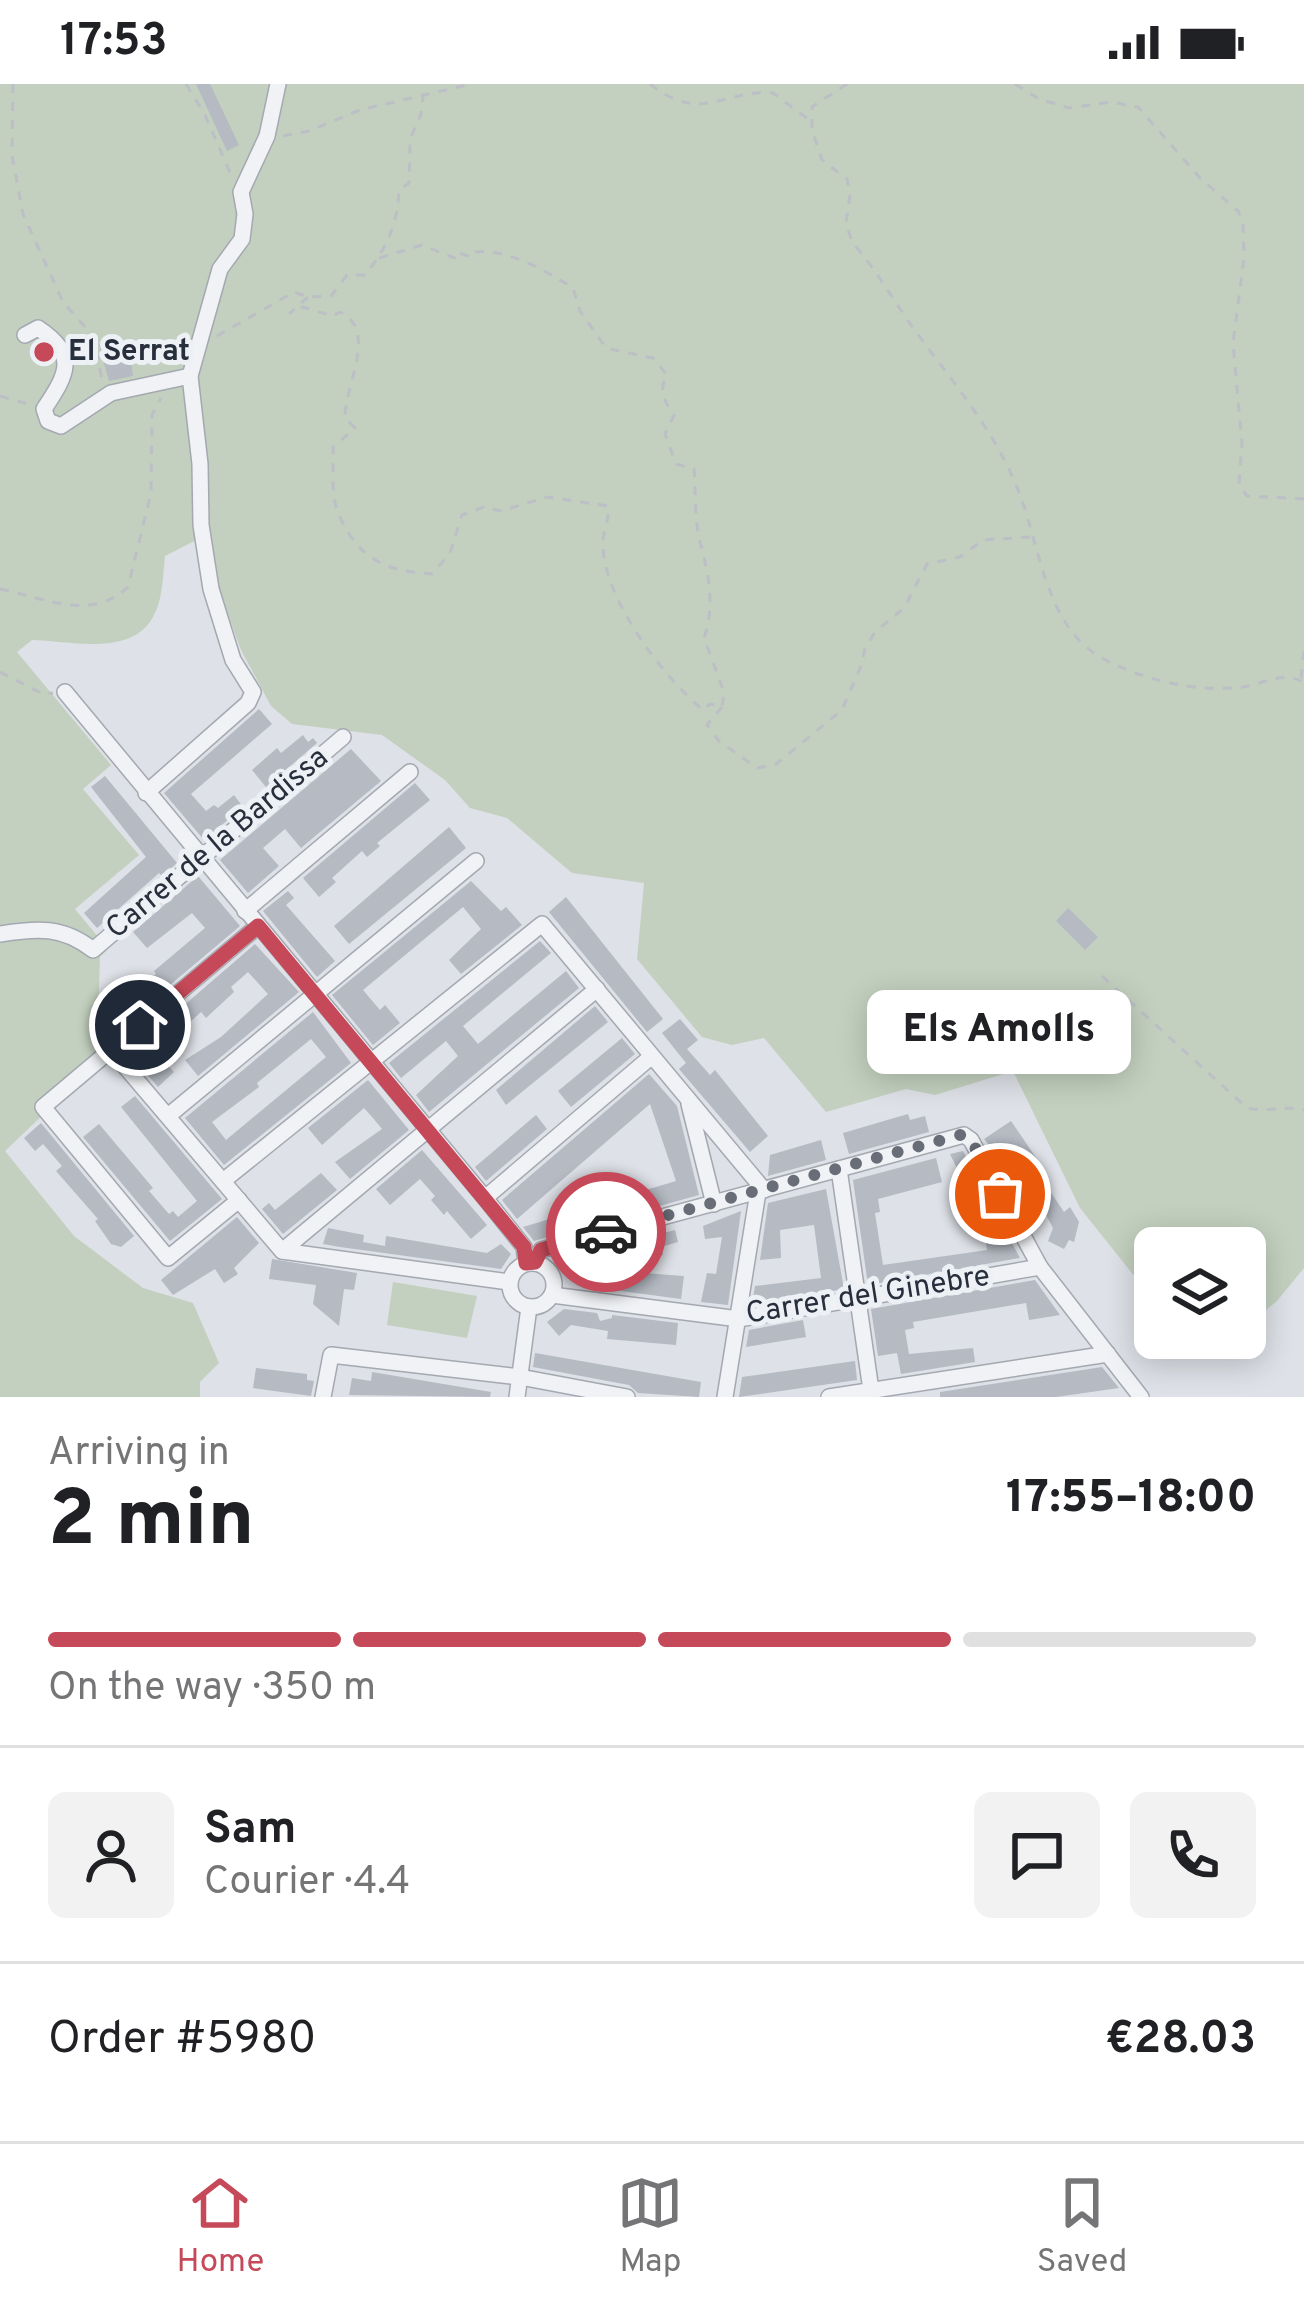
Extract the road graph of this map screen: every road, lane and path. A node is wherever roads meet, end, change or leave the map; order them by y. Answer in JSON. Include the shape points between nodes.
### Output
{"nodes":[{"id":1,"x":13,"y":84,"type":"edge"},
{"id":2,"x":186,"y":84,"type":"edge"},
{"id":3,"x":278,"y":84,"type":"edge"},
{"id":4,"x":471,"y":84,"type":"edge"},
{"id":5,"x":650,"y":84,"type":"edge"},
{"id":6,"x":847,"y":84,"type":"edge"},
{"id":7,"x":1015,"y":84,"type":"edge"},
{"id":8,"x":423,"y":95,"type":"junction"},
{"id":9,"x":812,"y":123,"type":"junction"},
{"id":10,"x":267,"y":136,"type":"junction"},
{"id":11,"x":241,"y":192,"type":"junction"},
{"id":12,"x":379,"y":258,"type":"junction"},
{"id":13,"x":308,"y":297,"type":"junction"},
{"id":14,"x":25,"y":335,"type":"dead end"},
{"id":15,"x":200,"y":345,"type":"junction"},
{"id":16,"x":190,"y":376,"type":"junction"},
{"id":17,"x":170,"y":381,"type":"junction"},
{"id":18,"x":111,"y":393,"type":"junction"},
{"id":19,"x":0,"y":396,"type":"edge"},
{"id":20,"x":44,"y":409,"type":"junction"},
{"id":21,"x":1304,"y":500,"type":"edge"},
{"id":22,"x":1033,"y":537,"type":"junction"},
{"id":23,"x":0,"y":589,"type":"edge"},
{"id":24,"x":1304,"y":650,"type":"edge"},
{"id":25,"x":0,"y":672,"type":"edge"},
{"id":26,"x":1302,"y":681,"type":"edge"},
{"id":27,"x":64,"y":692,"type":"joint"},
{"id":28,"x":722,"y":707,"type":"junction"},
{"id":29,"x":344,"y":737,"type":"dead end"},
{"id":30,"x":410,"y":772,"type":"dead end"},
{"id":31,"x":146,"y":793,"type":"junction"},
{"id":32,"x":201,"y":859,"type":"junction"},
{"id":33,"x":476,"y":861,"type":"dead end"},
{"id":34,"x":245,"y":911,"type":"junction"},
{"id":35,"x":258,"y":926,"type":"junction"},
{"id":36,"x":0,"y":934,"type":"edge"},
{"id":37,"x":1102,"y":976,"type":"dead end"},
{"id":38,"x":597,"y":989,"type":"junction"},
{"id":39,"x":314,"y":994,"type":"junction"},
{"id":40,"x":110,"y":1050,"type":"junction"},
{"id":41,"x":652,"y":1056,"type":"junction"},
{"id":42,"x":370,"y":1062,"type":"junction"},
{"id":43,"x":689,"y":1101,"type":"junction"},
{"id":44,"x":1304,"y":1110,"type":"edge"},
{"id":45,"x":168,"y":1116,"type":"junction"},
{"id":46,"x":425,"y":1130,"type":"junction"},
{"id":47,"x":839,"y":1169,"type":"junction"},
{"id":48,"x":223,"y":1181,"type":"junction"},
{"id":49,"x":761,"y":1191,"type":"junction"},
{"id":50,"x":485,"y":1198,"type":"junction"},
{"id":51,"x":239,"y":1200,"type":"junction"},
{"id":52,"x":714,"y":1204,"type":"junction"},
{"id":53,"x":282,"y":1251,"type":"junction"},
{"id":54,"x":530,"y":1263,"type":"junction"},
{"id":55,"x":1040,"y":1268,"type":"junction"},
{"id":56,"x":509,"y":1282,"type":"junction"},
{"id":57,"x":552,"y":1294,"type":"junction"},
{"id":58,"x":858,"y":1299,"type":"junction"},
{"id":59,"x":529,"y":1307,"type":"junction"},
{"id":60,"x":739,"y":1319,"type":"junction"},
{"id":61,"x":1108,"y":1354,"type":"junction"},
{"id":62,"x":520,"y":1377,"type":"junction"},
{"id":63,"x":871,"y":1394,"type":"edge"},
{"id":64,"x":323,"y":1397,"type":"edge"},
{"id":65,"x":517,"y":1397,"type":"edge"},
{"id":66,"x":627,"y":1397,"type":"edge"},
{"id":67,"x":725,"y":1397,"type":"edge"},
{"id":68,"x":829,"y":1397,"type":"edge"},
{"id":69,"x":1142,"y":1397,"type":"edge"}],
"edges":[{"from":1,"to":18,"type":"path","via":[[12,156],[23,214],[62,302],[93,336]]},
{"from":2,"to":11,"type":"path"},
{"from":3,"to":10,"type":"street"},
{"from":4,"to":8,"type":"path"},
{"from":5,"to":9,"type":"path","via":[[694,104],[773,93]]},
{"from":6,"to":9,"type":"path","via":[[812,107]]},
{"from":7,"to":21,"type":"path","via":[[1058,105],[1138,107],[1238,211],[1245,235],[1233,344],[1239,484],[1247,496]]},
{"from":8,"to":10,"type":"path"},
{"from":8,"to":12,"type":"path","via":[[409,183],[399,190],[398,218]]},
{"from":9,"to":22,"type":"path","via":[[822,160],[847,179],[852,242],[987,427]]},
{"from":10,"to":11,"type":"street"},
{"from":11,"to":15,"type":"street","via":[[242,239],[220,269]]},
{"from":12,"to":13,"type":"path","via":[[365,274],[347,275],[331,296]]},
{"from":12,"to":28,"type":"path","via":[[422,245],[457,259],[490,250],[529,263],[573,288],[606,348],[653,358],[667,376],[663,399],[674,415],[665,434],[676,464],[694,469],[709,565],[704,638]]},
{"from":13,"to":15,"type":"path","via":[[294,292]]},
{"from":13,"to":28,"type":"path","via":[[290,313],[340,313],[357,330],[360,353],[344,398],[355,428],[333,447],[337,513],[368,556],[432,574],[450,553],[462,515],[547,497],[608,506],[608,574],[642,642],[687,697],[703,710]]},
{"from":14,"to":20,"type":"street","via":[[38,328],[66,357]]},
{"from":15,"to":16,"type":"street"},
{"from":16,"to":17,"type":"street"},
{"from":16,"to":31,"type":"street","via":[[211,589],[233,660],[253,692]]},
{"from":17,"to":18,"type":"street"},
{"from":17,"to":23,"type":"path","via":[[152,415],[151,493],[128,587],[87,607]]},
{"from":18,"to":20,"type":"street","via":[[61,426]]},
{"from":19,"to":20,"type":"path"},
{"from":22,"to":26,"type":"path","via":[[1067,624],[1097,656],[1153,679],[1206,688],[1280,675]]},
{"from":22,"to":28,"type":"path","via":[[990,538],[960,557],[927,564],[904,608],[865,649],[842,710],[775,766],[757,768],[719,741],[707,725]]},
{"from":24,"to":26,"type":"path"},
{"from":25,"to":27,"type":"path","via":[[43,694]]},
{"from":27,"to":31,"type":"street"},
{"from":29,"to":32,"type":"street","name":"Carrer de la Bardissa"},
{"from":30,"to":34,"type":"street"},
{"from":31,"to":32,"type":"street"},
{"from":32,"to":34,"type":"street"},
{"from":32,"to":36,"type":"street","name":"Carrer de la Bardissa","via":[[93,950],[44,928]]},
{"from":33,"to":39,"type":"street"},
{"from":34,"to":35,"type":"street"},
{"from":35,"to":39,"type":"street"},
{"from":35,"to":40,"type":"street"},
{"from":37,"to":44,"type":"path","via":[[1246,1108]]},
{"from":38,"to":41,"type":"street"},
{"from":38,"to":42,"type":"street","via":[[542,924]]},
{"from":38,"to":46,"type":"street"},
{"from":39,"to":42,"type":"street"},
{"from":39,"to":45,"type":"street"},
{"from":40,"to":45,"type":"street"},
{"from":40,"to":51,"type":"street","via":[[43,1107],[167,1258]]},
{"from":41,"to":43,"type":"street"},
{"from":41,"to":50,"type":"street"},
{"from":42,"to":46,"type":"street"},
{"from":42,"to":48,"type":"street"},
{"from":43,"to":49,"type":"street"},
{"from":43,"to":52,"type":"street"},
{"from":45,"to":48,"type":"street"},
{"from":46,"to":50,"type":"street"},
{"from":46,"to":53,"type":"street"},
{"from":47,"to":49,"type":"street"},
{"from":47,"to":55,"type":"street","via":[[964,1135]]},
{"from":47,"to":58,"type":"street"},
{"from":48,"to":51,"type":"street"},
{"from":49,"to":52,"type":"street"},
{"from":49,"to":60,"type":"street"},
{"from":50,"to":54,"type":"street"},
{"from":51,"to":53,"type":"street"},
{"from":52,"to":54,"type":"street","via":[[541,1250]]},
{"from":53,"to":56,"type":"street"},
{"from":54,"to":56,"type":"street"},
{"from":54,"to":57,"type":"street","via":[[551,1274]]},
{"from":55,"to":58,"type":"street","name":"Carrer del Ginebre"},
{"from":55,"to":61,"type":"street"},
{"from":56,"to":59,"type":"street","via":[[518,1303]]},
{"from":57,"to":59,"type":"street"},
{"from":57,"to":60,"type":"street","name":"Carrer del Ginebre"},
{"from":58,"to":60,"type":"street","name":"Carrer del Ginebre"},
{"from":58,"to":63,"type":"street"},
{"from":59,"to":62,"type":"street"},
{"from":60,"to":67,"type":"street"},
{"from":61,"to":63,"type":"street"},
{"from":61,"to":69,"type":"street"},
{"from":62,"to":64,"type":"street","via":[[331,1355]]},
{"from":62,"to":65,"type":"street"},
{"from":62,"to":66,"type":"street"},
{"from":63,"to":68,"type":"street"}]}
